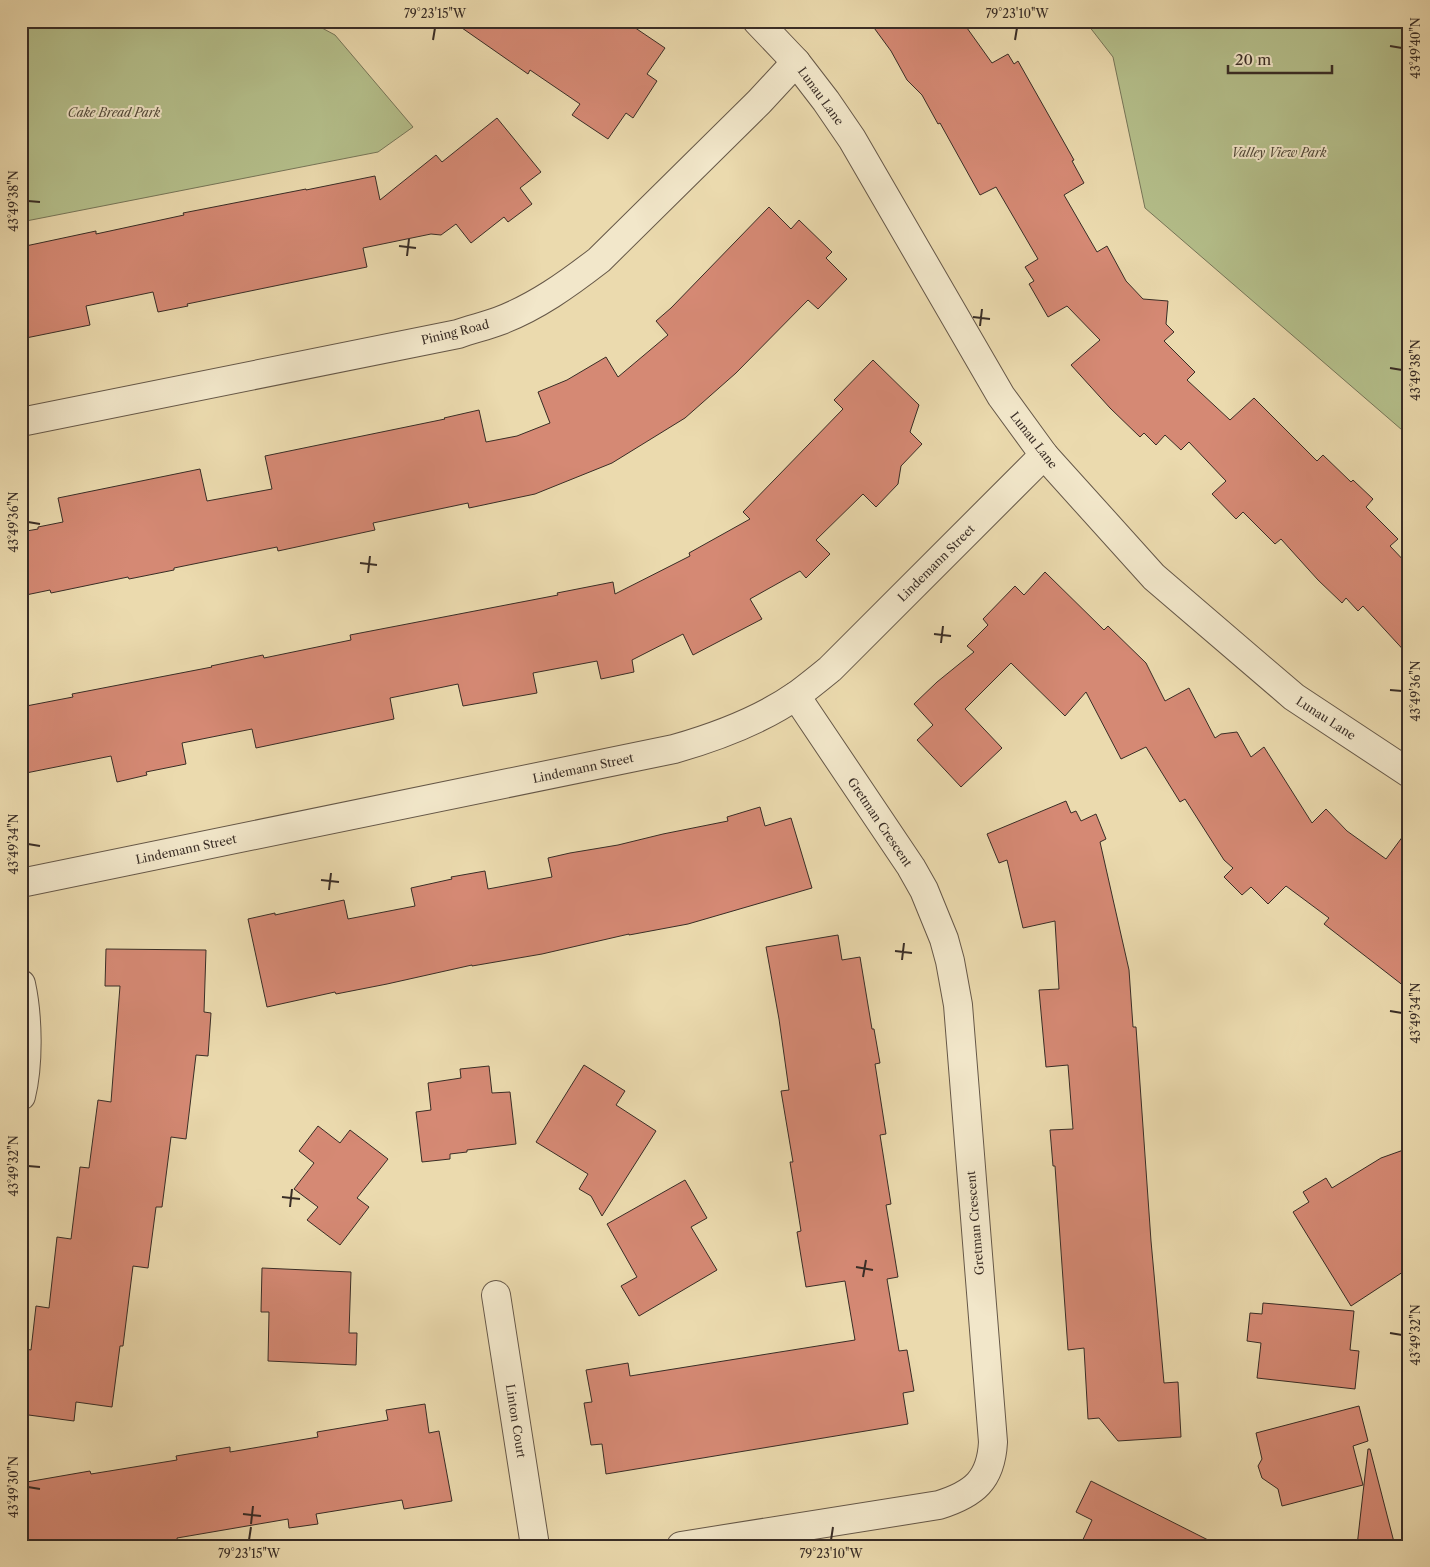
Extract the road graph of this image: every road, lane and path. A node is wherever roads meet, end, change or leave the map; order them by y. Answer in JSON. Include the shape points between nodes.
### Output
{"nodes":[{"id":1,"x":757,"y":21,"type":"edge"},
{"id":2,"x":796,"y":62,"type":"junction"},
{"id":3,"x":21,"y":422,"type":"edge"},
{"id":4,"x":1044,"y":455,"type":"junction"},
{"id":5,"x":796,"y":696,"type":"junction"},
{"id":6,"x":1409,"y":772,"type":"edge"},
{"id":7,"x":21,"y":883,"type":"edge"},
{"id":8,"x":21,"y":984,"type":"edge"},
{"id":9,"x":21,"y":1096,"type":"edge"},
{"id":10,"x":496,"y":1295,"type":"dead end"},
{"id":11,"x":535,"y":1546,"type":"edge"},
{"id":12,"x":680,"y":1546,"type":"edge"}],
"edges":[{"from":1,"to":2,"type":"street","name":"Lunau Lane"},
{"from":2,"to":3,"type":"street","name":"Pining Road","via":[[598,260],[539,301],[500,320],[458,334]]},
{"from":2,"to":4,"type":"street","name":"Lunau Lane","via":[[852,139],[1001,396]]},
{"from":4,"to":5,"type":"street","name":"Lindemann Street","via":[[830,669]]},
{"from":4,"to":6,"type":"street","name":"Lunau Lane","via":[[1154,576],[1294,697]]},
{"from":5,"to":7,"type":"street","name":"Lindemann Street","via":[[728,731],[674,749]]},
{"from":5,"to":12,"type":"street","name":"Gretman Crescent","via":[[911,868],[934,914],[950,961],[958,1015],[992,1455],[988,1469],[970,1492],[939,1505]]},
{"from":8,"to":9,"type":"street","via":[[26,1004],[26,1078]]},
{"from":10,"to":11,"type":"street","name":"Linton Court"}]}
